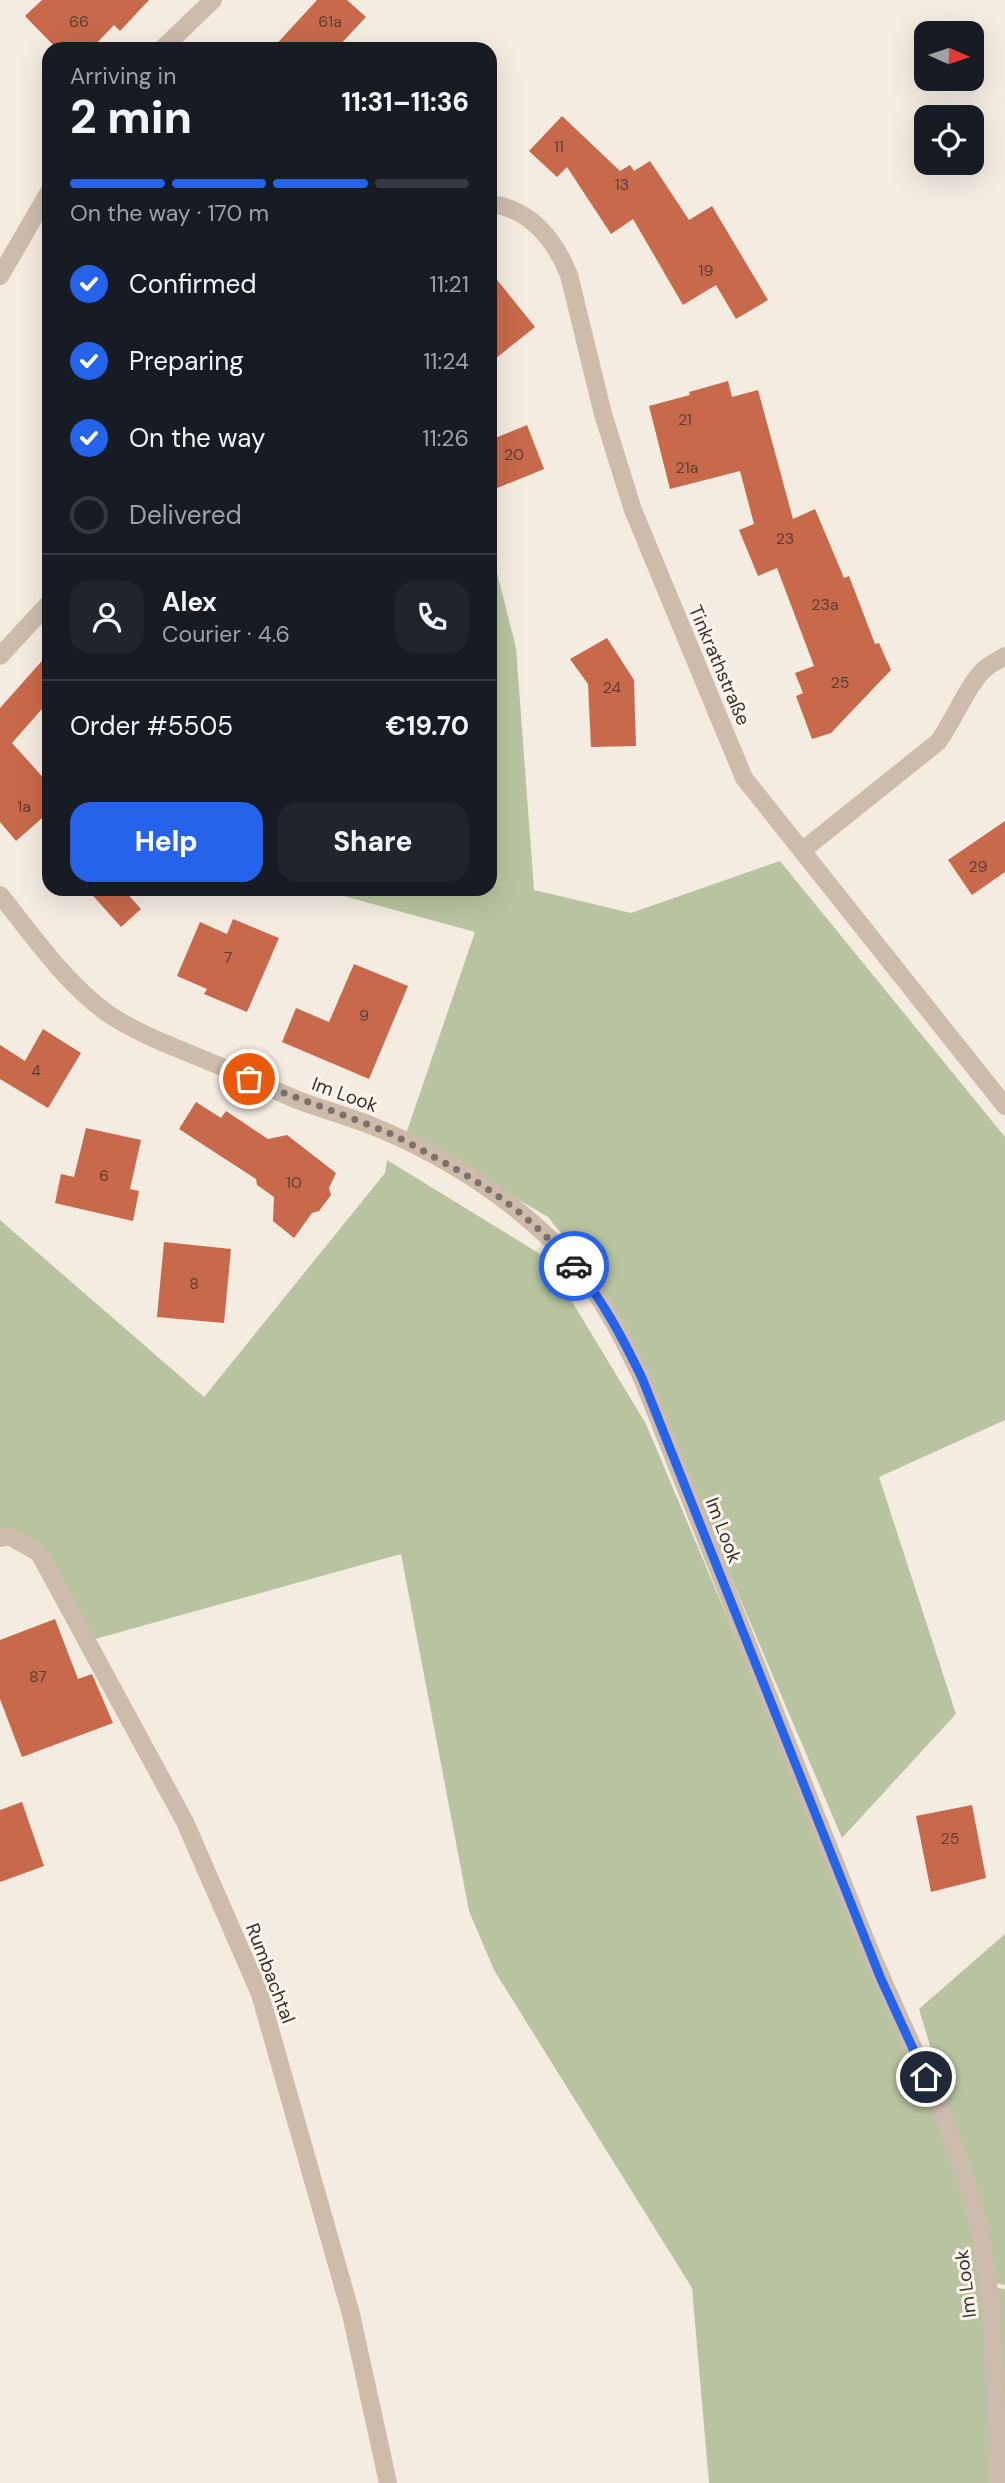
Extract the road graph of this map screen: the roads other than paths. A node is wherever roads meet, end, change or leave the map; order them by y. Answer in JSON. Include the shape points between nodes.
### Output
{"nodes":[{"id":1,"x":213,"y":0,"type":"edge"},
{"id":2,"x":169,"y":42,"type":"edge"},
{"id":3,"x":42,"y":204,"type":"edge"},
{"id":4,"x":497,"y":206,"type":"edge"},
{"id":5,"x":0,"y":276,"type":"edge"},
{"id":6,"x":42,"y":611,"type":"edge"},
{"id":7,"x":0,"y":656,"type":"edge"},
{"id":8,"x":1005,"y":656,"type":"edge"},
{"id":9,"x":803,"y":850,"type":"junction"},
{"id":10,"x":0,"y":895,"type":"edge"},
{"id":11,"x":1005,"y":1106,"type":"edge"},
{"id":12,"x":0,"y":1538,"type":"edge"},
{"id":13,"x":388,"y":2483,"type":"edge"},
{"id":14,"x":999,"y":2483,"type":"edge"}],
"edges":[{"from":1,"to":2,"type":"street"},
{"from":3,"to":5,"type":"street"},
{"from":4,"to":9,"type":"street","name":"Tinkrathstraße","via":[[528,217],[563,261],[633,510],[744,778]]},
{"from":6,"to":7,"type":"street"},
{"from":8,"to":9,"type":"street","via":[[984,669],[971,685],[938,742]]},
{"from":9,"to":11,"type":"street","name":"Tinkrathstraße"},
{"from":10,"to":14,"type":"street","name":"Im Look","via":[[82,993],[109,1014],[300,1101],[376,1127],[481,1183],[552,1241],[587,1281],[619,1330],[881,1979],[958,2153],[978,2220],[989,2285]]},
{"from":12,"to":13,"type":"street","name":"Rumbachtal","via":[[9,1536],[39,1553],[186,1822],[260,1994],[351,2314]]}]}
